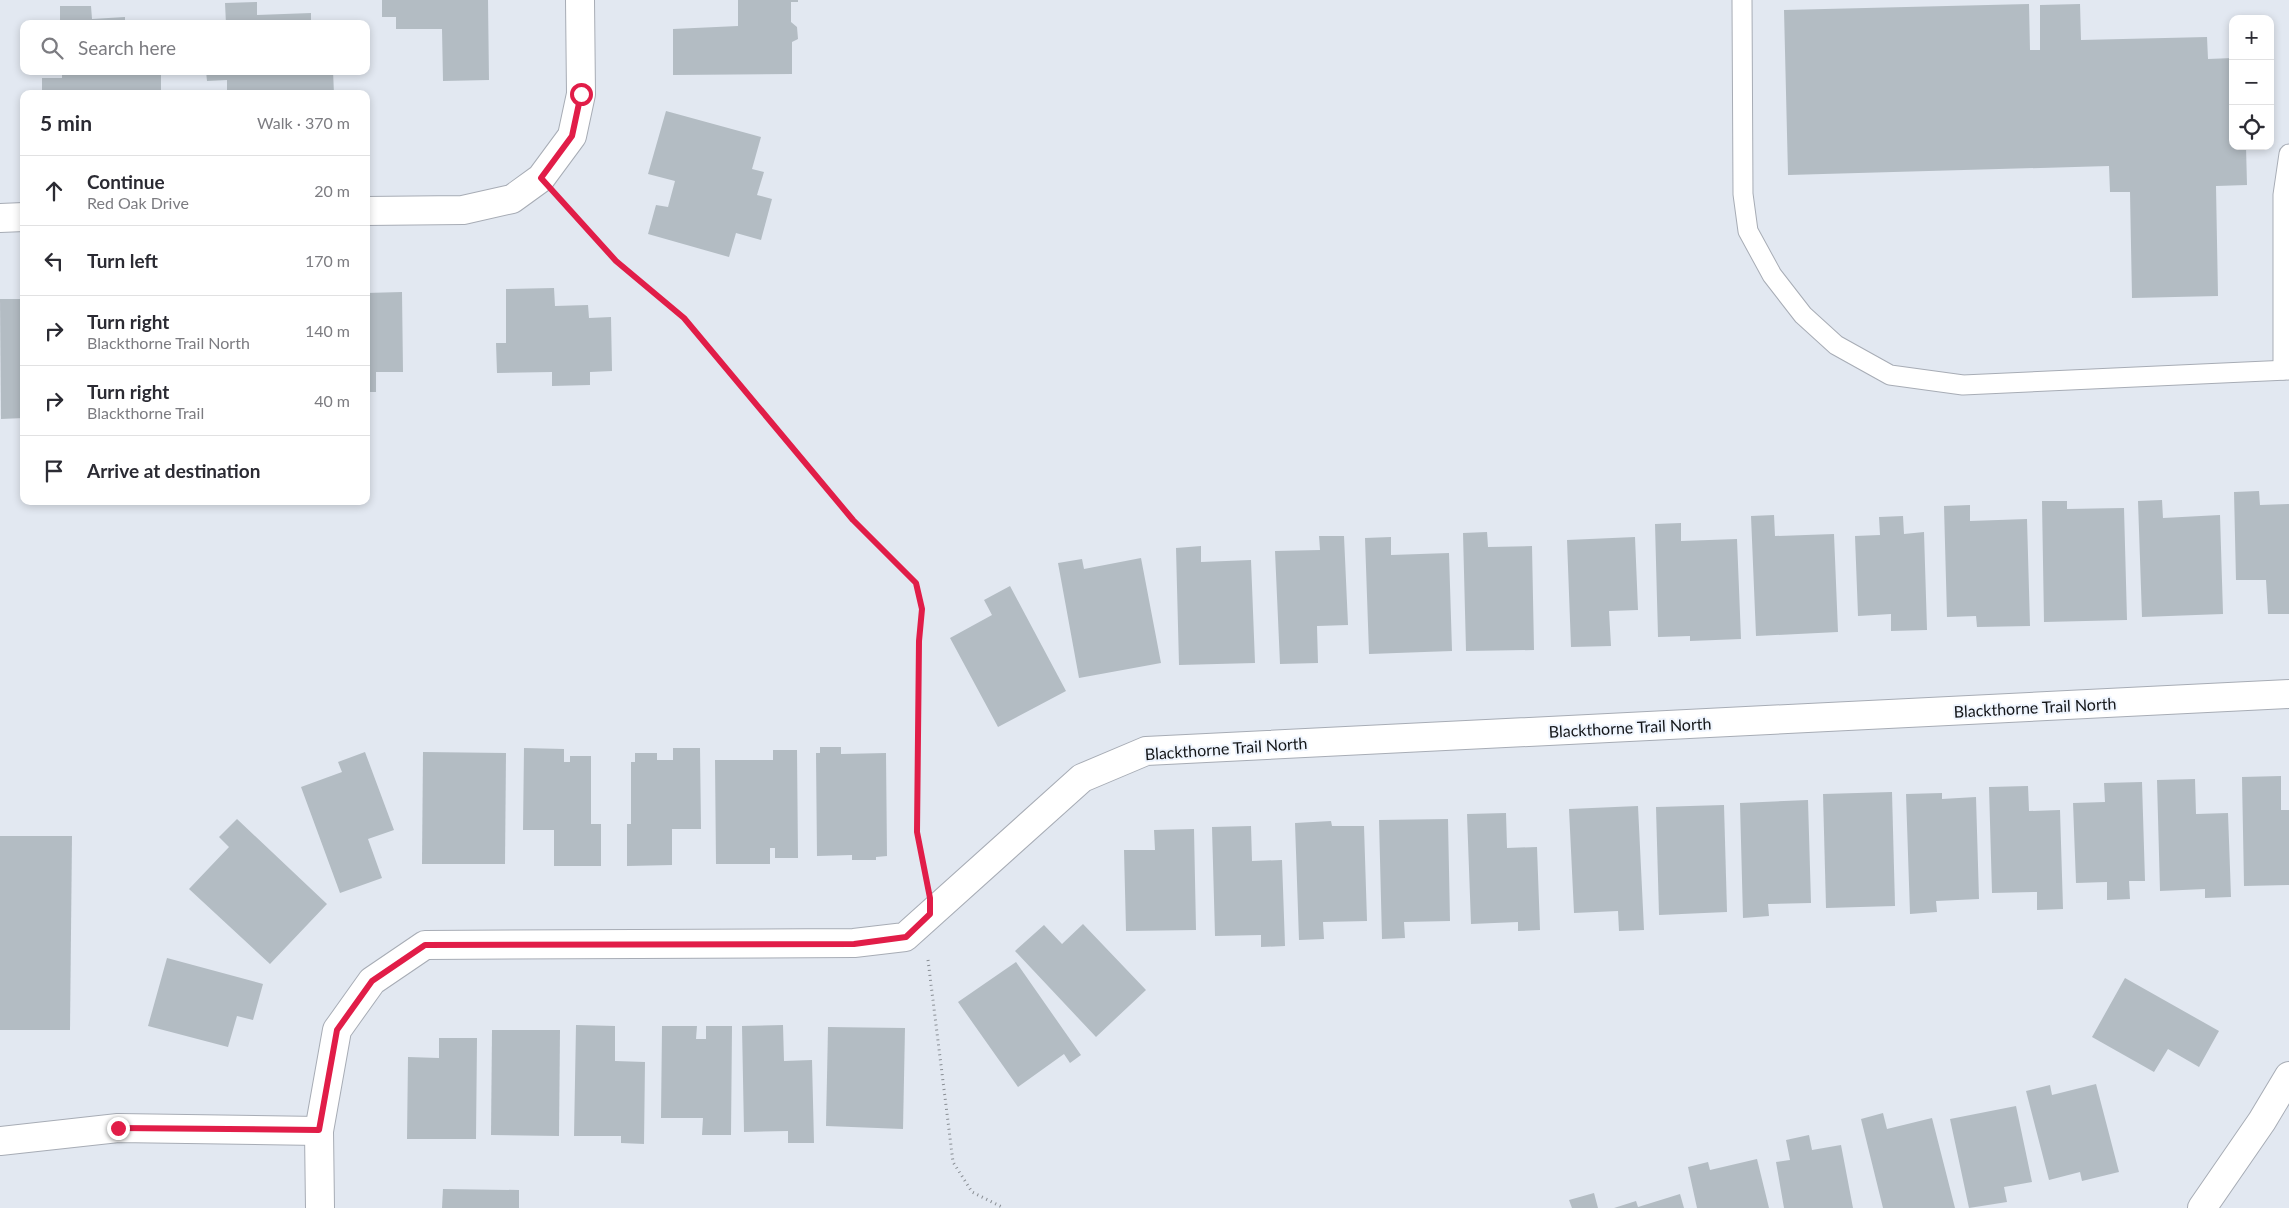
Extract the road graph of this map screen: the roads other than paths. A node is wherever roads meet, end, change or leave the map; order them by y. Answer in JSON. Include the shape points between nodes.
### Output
{"nodes":[{"id":1,"x":580,"y":0,"type":"edge"},
{"id":2,"x":1742,"y":0,"type":"edge"},
{"id":3,"x":2289,"y":154,"type":"edge"},
{"id":4,"x":370,"y":212,"type":"edge"},
{"id":5,"x":20,"y":217,"type":"edge"},
{"id":6,"x":0,"y":218,"type":"edge"},
{"id":7,"x":2286,"y":370,"type":"edge"},
{"id":8,"x":2289,"y":694,"type":"edge"},
{"id":9,"x":2289,"y":1076,"type":"edge"},
{"id":10,"x":319,"y":1130,"type":"junction"},
{"id":11,"x":0,"y":1141,"type":"edge"},
{"id":12,"x":320,"y":1208,"type":"edge"},
{"id":13,"x":2202,"y":1208,"type":"edge"}],
"edges":[{"from":1,"to":4,"type":"street","via":[[581,94],[572,136],[541,178],[512,199],[463,210]]},
{"from":2,"to":7,"type":"lane","via":[[1743,194],[1748,231],[1772,275],[1803,315],[1836,345],[1890,375],[1963,384]]},
{"from":3,"to":7,"type":"lane","via":[[2283,204]]},
{"from":5,"to":6,"type":"street"},
{"from":8,"to":10,"type":"street","name":"Blackthorne Trail North","via":[[1146,750],[1082,778],[906,937],[854,944],[425,945],[372,981],[337,1030]]},
{"from":9,"to":13,"type":"street"},
{"from":10,"to":11,"type":"street","via":[[118,1128]]},
{"from":10,"to":12,"type":"street","name":"Blackthorne Trail North"}]}
